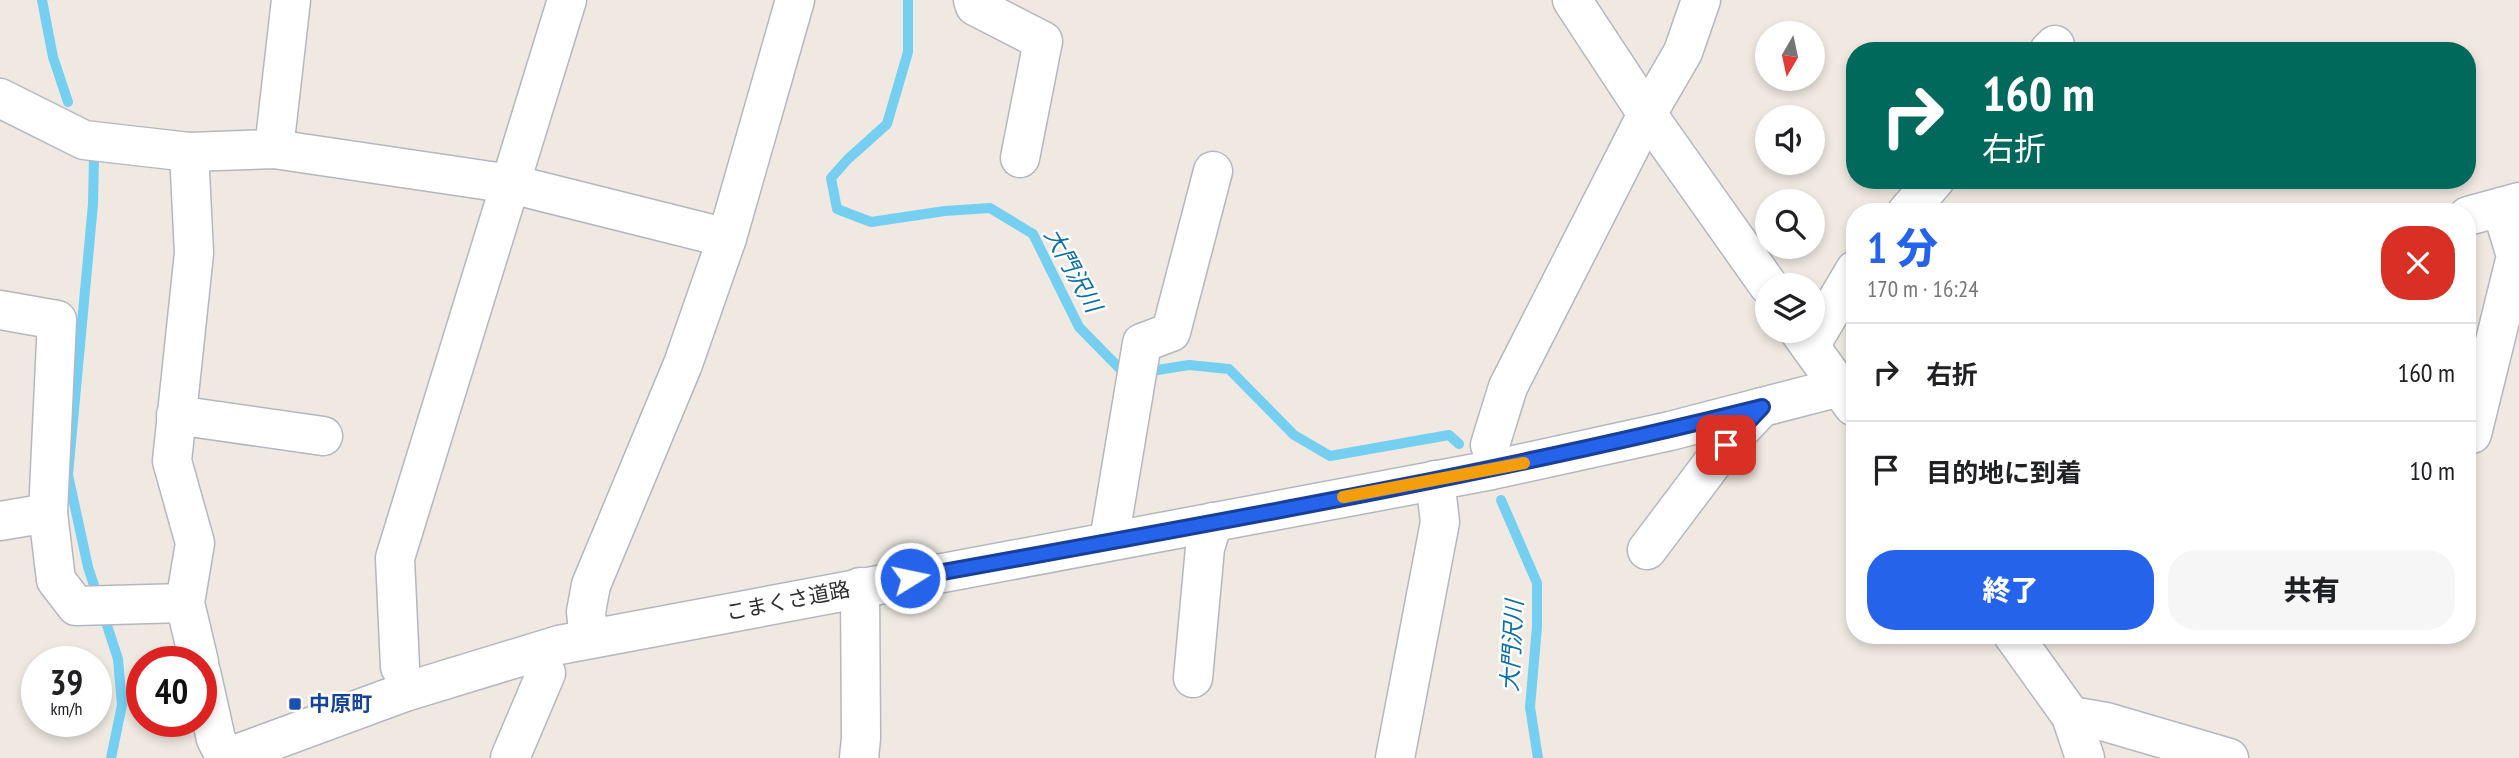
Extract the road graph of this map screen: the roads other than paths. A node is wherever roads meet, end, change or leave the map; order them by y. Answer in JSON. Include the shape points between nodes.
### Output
{"nodes":[{"id":1,"x":291,"y":0,"type":"edge"},
{"id":2,"x":567,"y":0,"type":"edge"},
{"id":3,"x":795,"y":0,"type":"edge"},
{"id":4,"x":973,"y":0,"type":"edge"},
{"id":5,"x":1572,"y":0,"type":"edge"},
{"id":6,"x":1701,"y":0,"type":"edge"},
{"id":7,"x":0,"y":98,"type":"edge"},
{"id":8,"x":1647,"y":114,"type":"junction"},
{"id":9,"x":274,"y":149,"type":"junction"},
{"id":10,"x":189,"y":152,"type":"junction"},
{"id":11,"x":1020,"y":158,"type":"dead end"},
{"id":12,"x":1213,"y":171,"type":"dead end"},
{"id":13,"x":511,"y":184,"type":"junction"},
{"id":14,"x":1927,"y":189,"type":"edge"},
{"id":15,"x":1915,"y":203,"type":"edge"},
{"id":16,"x":2496,"y":208,"type":"edge"},
{"id":17,"x":727,"y":238,"type":"junction"},
{"id":18,"x":1760,"y":273,"type":"edge"},
{"id":19,"x":1846,"y":282,"type":"edge"},
{"id":20,"x":0,"y":310,"type":"edge"},
{"id":21,"x":1825,"y":311,"type":"edge"},
{"id":22,"x":1809,"y":343,"type":"edge"},
{"id":23,"x":1846,"y":388,"type":"edge"},
{"id":24,"x":1846,"y":394,"type":"edge"},
{"id":25,"x":1762,"y":407,"type":"junction"},
{"id":26,"x":176,"y":415,"type":"junction"},
{"id":27,"x":2476,"y":418,"type":"edge"},
{"id":28,"x":323,"y":436,"type":"dead end"},
{"id":29,"x":1490,"y":445,"type":"dead end"},
{"id":30,"x":1435,"y":480,"type":"junction"},
{"id":31,"x":48,"y":513,"type":"junction"},
{"id":32,"x":0,"y":521,"type":"edge"},
{"id":33,"x":1213,"y":522,"type":"junction"},
{"id":34,"x":1108,"y":541,"type":"junction"},
{"id":35,"x":1647,"y":550,"type":"dead end"},
{"id":36,"x":860,"y":587,"type":"junction"},
{"id":37,"x":185,"y":603,"type":"junction"},
{"id":38,"x":589,"y":639,"type":"junction"},
{"id":39,"x":2019,"y":644,"type":"edge"},
{"id":40,"x":195,"y":646,"type":"edge"},
{"id":41,"x":400,"y":667,"type":"dead end"},
{"id":42,"x":546,"y":673,"type":"dead end"},
{"id":43,"x":1193,"y":678,"type":"dead end"},
{"id":44,"x":2071,"y":716,"type":"junction"},
{"id":45,"x":216,"y":737,"type":"edge"},
{"id":46,"x":226,"y":758,"type":"edge"},
{"id":47,"x":510,"y":758,"type":"edge"},
{"id":48,"x":859,"y":758,"type":"edge"},
{"id":49,"x":1395,"y":758,"type":"edge"},
{"id":50,"x":2085,"y":758,"type":"edge"},
{"id":51,"x":2229,"y":758,"type":"edge"}],
"edges":[{"from":1,"to":9,"type":"street"},
{"from":2,"to":13,"type":"street"},
{"from":3,"to":17,"type":"street"},
{"from":4,"to":11,"type":"street","via":[[975,6],[1043,41]]},
{"from":5,"to":8,"type":"street"},
{"from":6,"to":8,"type":"street","via":[[1683,52]]},
{"from":7,"to":10,"type":"street","via":[[84,140]]},
{"from":8,"to":18,"type":"street"},
{"from":8,"to":29,"type":"street","via":[[1508,387]]},
{"from":9,"to":10,"type":"street"},
{"from":9,"to":13,"type":"street"},
{"from":10,"to":26,"type":"street","via":[[194,253]]},
{"from":12,"to":34,"type":"street","via":[[1171,332],[1142,343]]},
{"from":13,"to":17,"type":"street"},
{"from":13,"to":41,"type":"street","via":[[395,558]]},
{"from":14,"to":15,"type":"street"},
{"from":16,"to":27,"type":"street","via":[[2516,256]]},
{"from":17,"to":38,"type":"street","via":[[683,364],[591,585],[586,612]]},
{"from":19,"to":21,"type":"street"},
{"from":20,"to":31,"type":"street","via":[[57,320]]},
{"from":22,"to":23,"type":"street"},
{"from":24,"to":25,"type":"street","name":"こまくさ道路"},
{"from":25,"to":30,"type":"street","name":"こまくさ道路"},
{"from":25,"to":35,"type":"street","via":[[1726,445]]},
{"from":26,"to":28,"type":"street"},
{"from":26,"to":37,"type":"street","via":[[172,461],[195,542]]},
{"from":30,"to":33,"type":"street","name":"こまくさ道路"},
{"from":30,"to":49,"type":"street","via":[[1440,522]]},
{"from":31,"to":32,"type":"street"},
{"from":31,"to":37,"type":"street","via":[[57,580],[76,606]]},
{"from":33,"to":34,"type":"street","name":"こまくさ道路"},
{"from":33,"to":43,"type":"street","via":[[1205,548]]},
{"from":34,"to":36,"type":"street","name":"こまくさ道路"},
{"from":36,"to":38,"type":"street","name":"こまくさ道路"},
{"from":36,"to":48,"type":"street"},
{"from":37,"to":40,"type":"street"},
{"from":38,"to":46,"type":"street","name":"こまくさ道路","via":[[405,692]]},
{"from":39,"to":44,"type":"street"},
{"from":42,"to":47,"type":"street"},
{"from":44,"to":50,"type":"street"},
{"from":44,"to":51,"type":"street"},
{"from":45,"to":46,"type":"street"}]}
